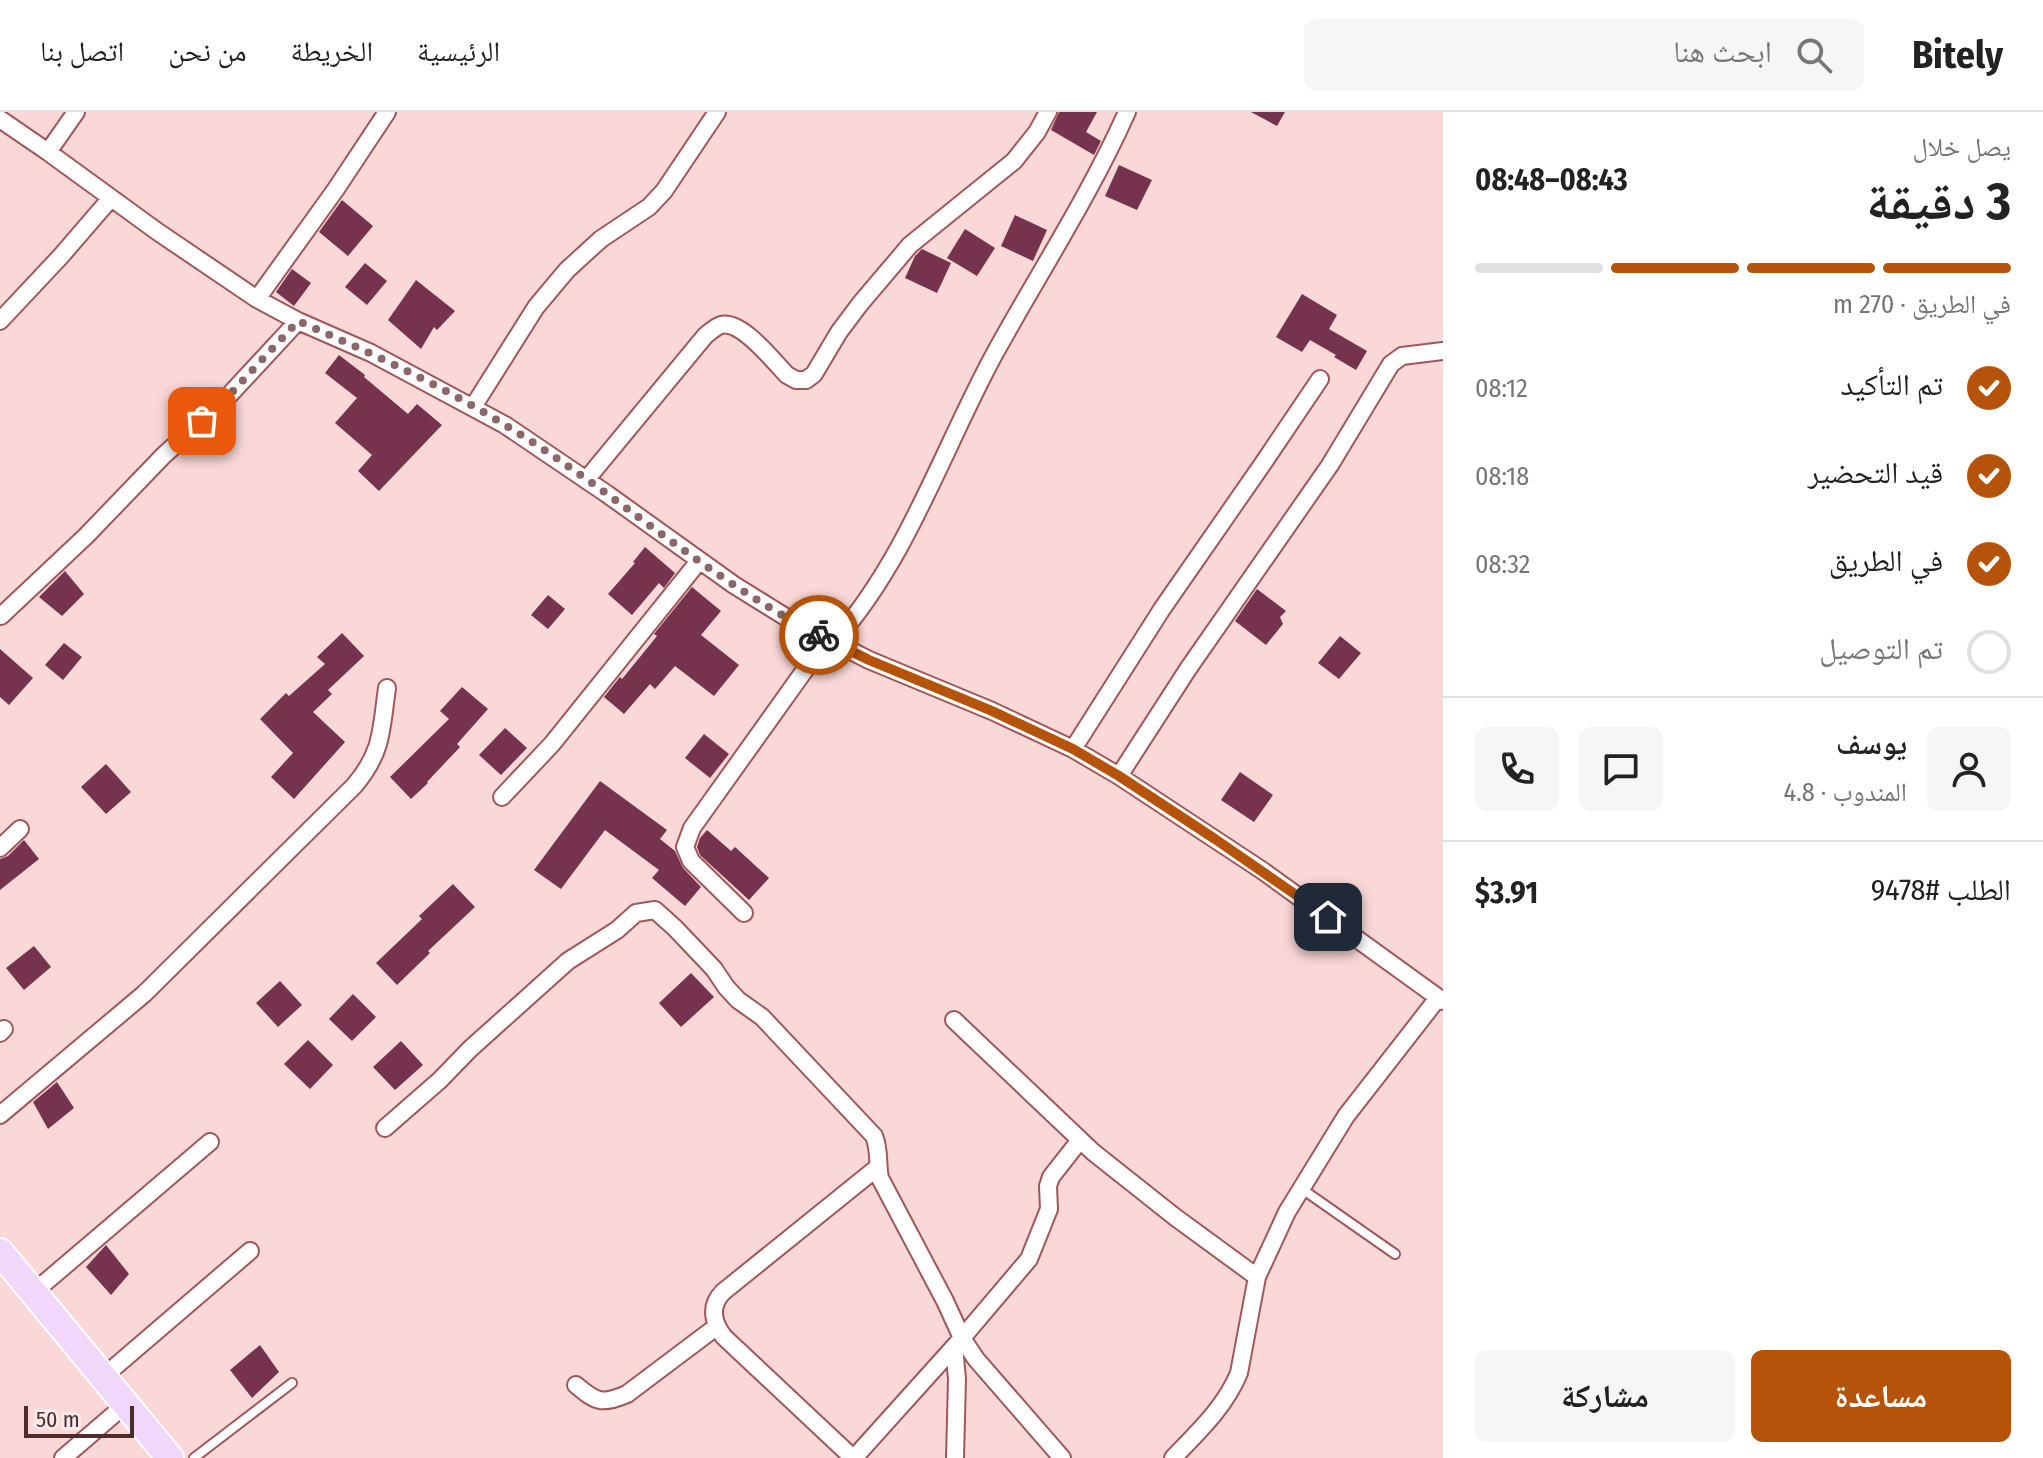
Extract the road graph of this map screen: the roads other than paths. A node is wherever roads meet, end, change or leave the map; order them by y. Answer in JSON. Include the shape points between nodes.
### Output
{"nodes":[{"id":1,"x":76,"y":112,"type":"edge"},
{"id":2,"x":387,"y":112,"type":"edge"},
{"id":3,"x":717,"y":112,"type":"edge"},
{"id":4,"x":1048,"y":112,"type":"edge"},
{"id":5,"x":1127,"y":112,"type":"edge"},
{"id":6,"x":0,"y":119,"type":"edge"},
{"id":7,"x":48,"y":152,"type":"junction"},
{"id":8,"x":111,"y":198,"type":"junction"},
{"id":9,"x":257,"y":299,"type":"junction"},
{"id":10,"x":0,"y":321,"type":"edge"},
{"id":11,"x":298,"y":321,"type":"junction"},
{"id":12,"x":1443,"y":351,"type":"edge"},
{"id":13,"x":1320,"y":379,"type":"dead end"},
{"id":14,"x":473,"y":407,"type":"junction"},
{"id":15,"x":586,"y":480,"type":"junction"},
{"id":16,"x":699,"y":561,"type":"junction"},
{"id":17,"x":1,"y":616,"type":"edge"},
{"id":18,"x":833,"y":642,"type":"junction"},
{"id":19,"x":387,"y":688,"type":"dead end"},
{"id":20,"x":1073,"y":749,"type":"junction"},
{"id":21,"x":1119,"y":776,"type":"junction"},
{"id":22,"x":502,"y":797,"type":"dead end"},
{"id":23,"x":20,"y":829,"type":"dead end"},
{"id":24,"x":0,"y":848,"type":"edge"},
{"id":25,"x":744,"y":913,"type":"dead end"},
{"id":26,"x":1440,"y":1000,"type":"edge"},
{"id":27,"x":954,"y":1020,"type":"dead end"},
{"id":28,"x":0,"y":1115,"type":"edge"},
{"id":29,"x":385,"y":1128,"type":"dead end"},
{"id":30,"x":1080,"y":1140,"type":"junction"},
{"id":31,"x":210,"y":1142,"type":"dead end"},
{"id":32,"x":878,"y":1167,"type":"junction"},
{"id":33,"x":1301,"y":1189,"type":"junction"},
{"id":34,"x":250,"y":1251,"type":"dead end"},
{"id":35,"x":0,"y":1252,"type":"edge"},
{"id":36,"x":1395,"y":1254,"type":"dead end"},
{"id":37,"x":1257,"y":1277,"type":"junction"},
{"id":38,"x":34,"y":1292,"type":"junction"},
{"id":39,"x":716,"y":1327,"type":"junction"},
{"id":40,"x":958,"y":1343,"type":"junction"},
{"id":41,"x":103,"y":1377,"type":"junction"},
{"id":42,"x":292,"y":1383,"type":"dead end"},
{"id":43,"x":576,"y":1385,"type":"dead end"},
{"id":44,"x":126,"y":1404,"type":"junction"},
{"id":45,"x":63,"y":1458,"type":"edge"},
{"id":46,"x":170,"y":1458,"type":"edge"},
{"id":47,"x":194,"y":1458,"type":"edge"},
{"id":48,"x":854,"y":1458,"type":"edge"},
{"id":49,"x":955,"y":1458,"type":"edge"},
{"id":50,"x":1062,"y":1458,"type":"edge"},
{"id":51,"x":1173,"y":1458,"type":"edge"}],
"edges":[{"from":1,"to":7,"type":"street"},
{"from":2,"to":9,"type":"street"},
{"from":3,"to":14,"type":"street","via":[[664,191],[601,239],[536,307]]},
{"from":4,"to":15,"type":"street","via":[[1014,161],[910,245],[839,332],[814,374],[796,380],[745,332],[724,324],[715,328]]},
{"from":5,"to":18,"type":"street","via":[[970,400],[898,549]]},
{"from":6,"to":7,"type":"street"},
{"from":7,"to":8,"type":"street"},
{"from":8,"to":9,"type":"street"},
{"from":8,"to":10,"type":"street"},
{"from":9,"to":11,"type":"street"},
{"from":11,"to":14,"type":"street"},
{"from":11,"to":17,"type":"street","via":[[221,404]]},
{"from":12,"to":21,"type":"street","via":[[1402,356],[1391,364],[1322,477]]},
{"from":13,"to":20,"type":"street"},
{"from":14,"to":15,"type":"street"},
{"from":15,"to":16,"type":"street"},
{"from":16,"to":18,"type":"street"},
{"from":16,"to":22,"type":"street","via":[[552,744]]},
{"from":18,"to":20,"type":"street"},
{"from":18,"to":25,"type":"street","via":[[812,660],[692,828],[685,847],[691,861]]},
{"from":19,"to":28,"type":"street","via":[[376,753],[354,786],[144,994]]},
{"from":20,"to":21,"type":"street"},
{"from":21,"to":26,"type":"street","via":[[1263,871]]},
{"from":23,"to":24,"type":"street"},
{"from":26,"to":33,"type":"street","via":[[1346,1116]]},
{"from":27,"to":30,"type":"street"},
{"from":29,"to":32,"type":"street","via":[[568,961],[636,913],[655,910],[874,1136]]},
{"from":30,"to":37,"type":"street"},
{"from":30,"to":40,"type":"street","via":[[1051,1177],[1049,1209],[1029,1259]]},
{"from":31,"to":38,"type":"street"},
{"from":32,"to":39,"type":"street","via":[[723,1292],[714,1306]]},
{"from":32,"to":40,"type":"street","via":[[945,1301]]},
{"from":33,"to":36,"type":"lane"},
{"from":33,"to":37,"type":"street"},
{"from":34,"to":41,"type":"street"},
{"from":35,"to":38,"type":"main road"},
{"from":37,"to":51,"type":"street","via":[[1235,1383]]},
{"from":38,"to":41,"type":"main road"},
{"from":39,"to":43,"type":"street","via":[[627,1394],[602,1402]]},
{"from":39,"to":48,"type":"street"},
{"from":40,"to":48,"type":"street"},
{"from":40,"to":49,"type":"street"},
{"from":40,"to":50,"type":"street"},
{"from":41,"to":44,"type":"main road"},
{"from":42,"to":47,"type":"lane"},
{"from":44,"to":45,"type":"street"},
{"from":44,"to":46,"type":"main road"}]}
